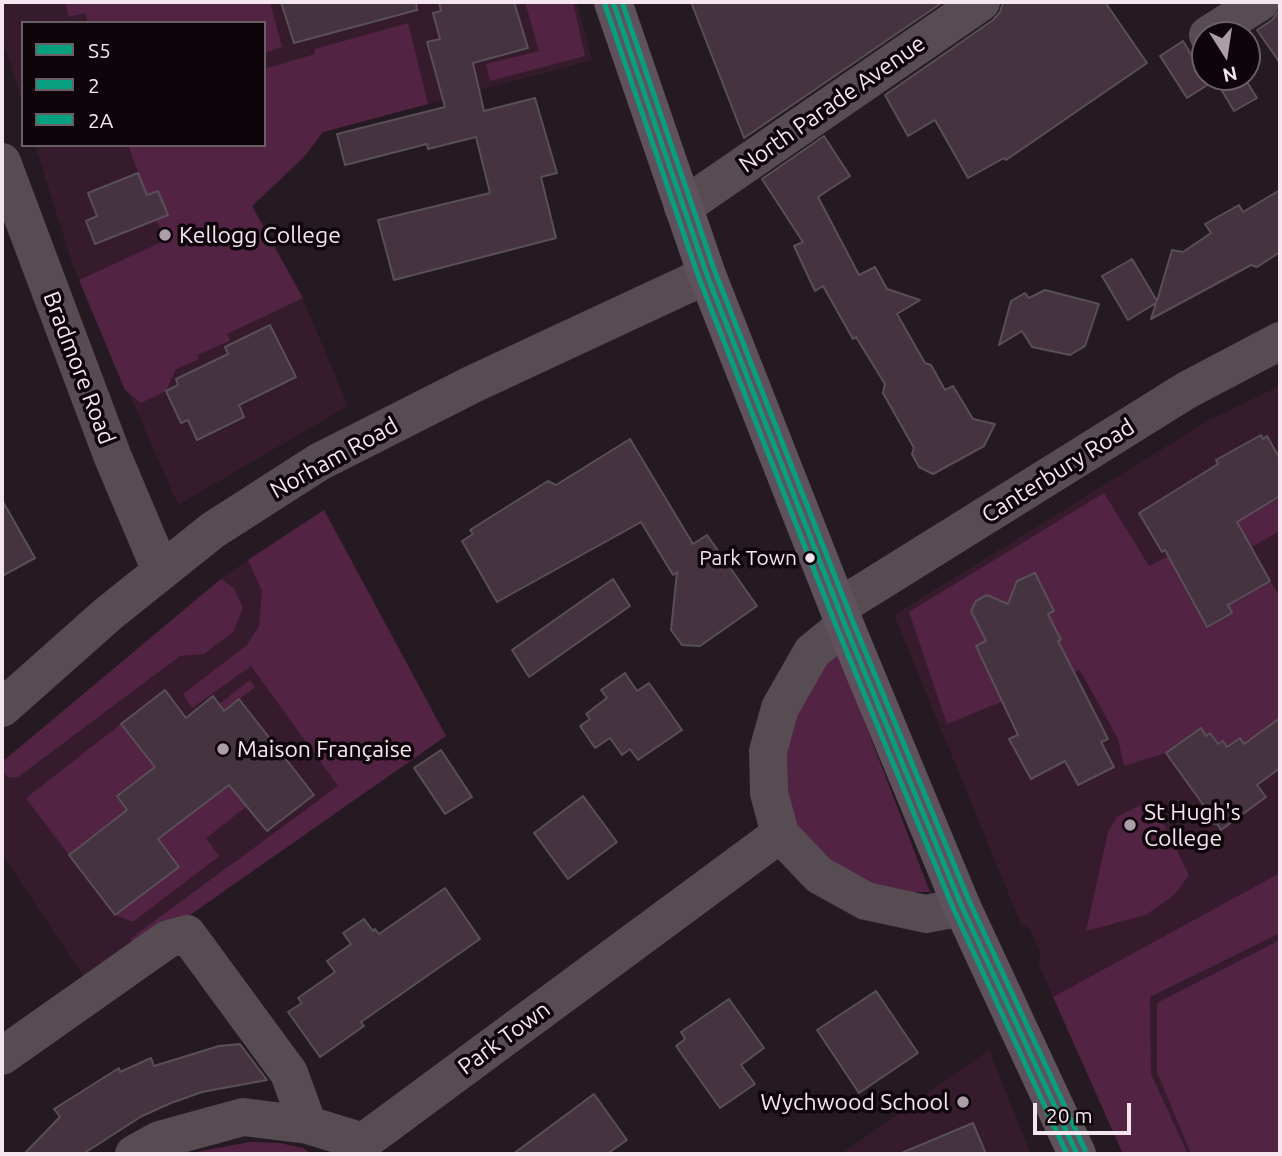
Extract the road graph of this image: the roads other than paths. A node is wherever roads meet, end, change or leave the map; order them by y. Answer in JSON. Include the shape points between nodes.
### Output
{"nodes":[{"id":1,"x":612,"y":2,"type":"edge"},
{"id":2,"x":981,"y":2,"type":"edge"},
{"id":3,"x":1260,"y":2,"type":"edge"},
{"id":4,"x":1230,"y":21,"type":"edge"},
{"id":5,"x":2,"y":162,"type":"edge"},
{"id":6,"x":683,"y":207,"type":"junction"},
{"id":7,"x":707,"y":275,"type":"junction"},
{"id":8,"x":1280,"y":341,"type":"edge"},
{"id":9,"x":161,"y":571,"type":"junction"},
{"id":10,"x":842,"y":616,"type":"junction"},
{"id":11,"x":2,"y":708,"type":"edge"},
{"id":12,"x":780,"y":834,"type":"junction"},
{"id":13,"x":962,"y":907,"type":"junction"},
{"id":14,"x":2,"y":1056,"type":"edge"},
{"id":15,"x":308,"y":1125,"type":"junction"},
{"id":16,"x":361,"y":1148,"type":"edge"},
{"id":17,"x":134,"y":1154,"type":"edge"},
{"id":18,"x":1077,"y":1154,"type":"edge"}],
"edges":[{"from":1,"to":6,"type":"main road"},
{"from":2,"to":6,"type":"street","name":"North Parade Avenue"},
{"from":3,"to":4,"type":"street"},
{"from":5,"to":9,"type":"street","name":"Bradmore Road","via":[[112,455]]},
{"from":6,"to":7,"type":"main road"},
{"from":7,"to":9,"type":"street","name":"Norham Road","via":[[319,462],[213,530]]},
{"from":7,"to":10,"type":"main road"},
{"from":8,"to":10,"type":"street","name":"Canterbury Road","via":[[1187,390]]},
{"from":9,"to":11,"type":"street","name":"Norham Road"},
{"from":10,"to":12,"type":"street","via":[[813,652],[780,708],[768,751],[769,793]]},
{"from":10,"to":13,"type":"main road"},
{"from":12,"to":13,"type":"street","via":[[820,875],[866,901],[926,914]]},
{"from":12,"to":16,"type":"street","name":"Park Town"},
{"from":13,"to":18,"type":"main road"},
{"from":14,"to":15,"type":"street","via":[[168,939],[187,934],[289,1073]]},
{"from":15,"to":16,"type":"street","name":"Park Town"},
{"from":15,"to":17,"type":"street","name":"Park Town","via":[[243,1117],[159,1140]]}]}
